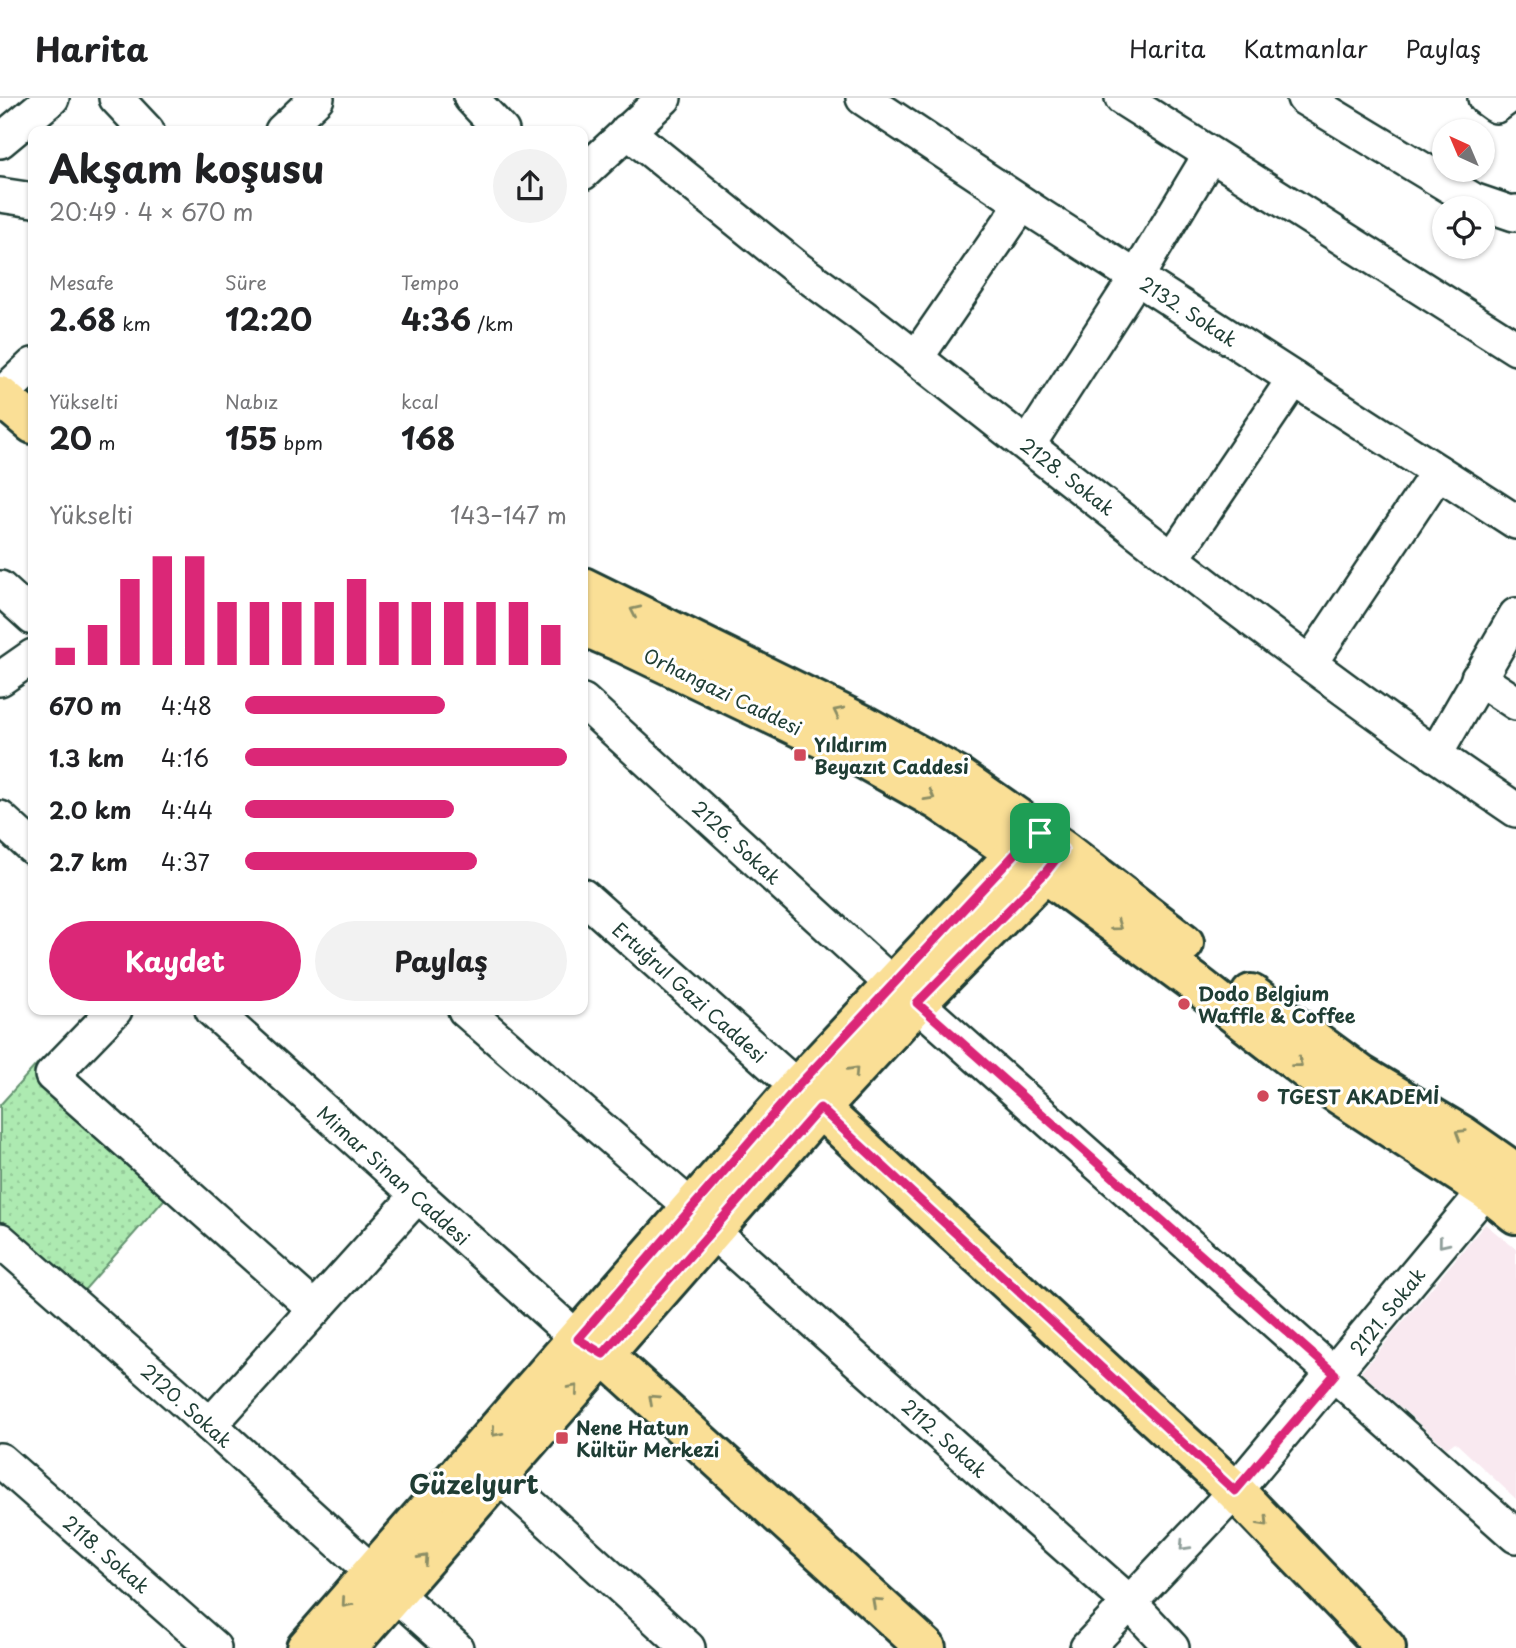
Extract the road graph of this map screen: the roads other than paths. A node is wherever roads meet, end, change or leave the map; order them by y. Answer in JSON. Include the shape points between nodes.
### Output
{"nodes":[{"id":1,"x":52,"y":98,"type":"edge"},
{"id":2,"x":116,"y":98,"type":"edge"},
{"id":3,"x":317,"y":98,"type":"edge"},
{"id":4,"x":471,"y":98,"type":"edge"},
{"id":5,"x":664,"y":98,"type":"edge"},
{"id":6,"x":863,"y":98,"type":"edge"},
{"id":7,"x":1122,"y":98,"type":"edge"},
{"id":8,"x":1304,"y":98,"type":"edge"},
{"id":9,"x":1485,"y":98,"type":"edge"},
{"id":10,"x":1507,"y":98,"type":"edge"},
{"id":11,"x":142,"y":126,"type":"edge"},
{"id":12,"x":287,"y":126,"type":"edge"},
{"id":13,"x":497,"y":126,"type":"edge"},
{"id":14,"x":627,"y":131,"type":"junction"},
{"id":15,"x":0,"y":141,"type":"edge"},
{"id":16,"x":1210,"y":155,"type":"junction"},
{"id":17,"x":588,"y":168,"type":"edge"},
{"id":18,"x":0,"y":195,"type":"edge"},
{"id":19,"x":28,"y":199,"type":"edge"},
{"id":20,"x":1021,"y":204,"type":"junction"},
{"id":21,"x":1516,"y":212,"type":"edge"},
{"id":22,"x":1136,"y":278,"type":"junction"},
{"id":23,"x":1516,"y":348,"type":"edge"},
{"id":24,"x":916,"y":358,"type":"junction"},
{"id":25,"x":28,"y":370,"type":"edge"},
{"id":26,"x":1294,"y":379,"type":"junction"},
{"id":27,"x":0,"y":396,"type":"edge"},
{"id":28,"x":28,"y":408,"type":"edge"},
{"id":29,"x":28,"y":420,"type":"edge"},
{"id":30,"x":1028,"y":446,"type":"junction"},
{"id":31,"x":1438,"y":472,"type":"junction"},
{"id":32,"x":1516,"y":522,"type":"edge"},
{"id":33,"x":1173,"y":558,"type":"junction"},
{"id":34,"x":0,"y":588,"type":"edge"},
{"id":35,"x":588,"y":589,"type":"edge"},
{"id":36,"x":28,"y":613,"type":"edge"},
{"id":37,"x":1516,"y":614,"type":"edge"},
{"id":38,"x":588,"y":628,"type":"edge"},
{"id":39,"x":28,"y":659,"type":"edge"},
{"id":40,"x":1310,"y":663,"type":"junction"},
{"id":41,"x":1478,"y":678,"type":"junction"},
{"id":42,"x":0,"y":679,"type":"edge"},
{"id":43,"x":1516,"y":703,"type":"edge"},
{"id":44,"x":588,"y":706,"type":"edge"},
{"id":45,"x":1435,"y":755,"type":"junction"},
{"id":46,"x":1516,"y":810,"type":"edge"},
{"id":47,"x":0,"y":818,"type":"edge"},
{"id":48,"x":28,"y":843,"type":"edge"},
{"id":49,"x":1041,"y":852,"type":"junction"},
{"id":50,"x":588,"y":900,"type":"edge"},
{"id":51,"x":905,"y":994,"type":"junction"},
{"id":52,"x":110,"y":1015,"type":"edge"},
{"id":53,"x":218,"y":1015,"type":"edge"},
{"id":54,"x":471,"y":1015,"type":"edge"},
{"id":55,"x":809,"y":1098,"type":"junction"},
{"id":56,"x":1501,"y":1182,"type":"edge"},
{"id":57,"x":417,"y":1196,"type":"junction"},
{"id":58,"x":1516,"y":1214,"type":"edge"},
{"id":59,"x":703,"y":1220,"type":"junction"},
{"id":60,"x":0,"y":1240,"type":"edge"},
{"id":61,"x":315,"y":1309,"type":"junction"},
{"id":62,"x":591,"y":1347,"type":"junction"},
{"id":63,"x":1335,"y":1374,"type":"junction"},
{"id":64,"x":210,"y":1425,"type":"junction"},
{"id":65,"x":0,"y":1460,"type":"edge"},
{"id":66,"x":499,"y":1476,"type":"junction"},
{"id":67,"x":1235,"y":1491,"type":"junction"},
{"id":68,"x":1516,"y":1536,"type":"edge"},
{"id":69,"x":383,"y":1583,"type":"junction"},
{"id":70,"x":1130,"y":1603,"type":"junction"},
{"id":71,"x":214,"y":1648,"type":"edge"},
{"id":72,"x":306,"y":1648,"type":"edge"},
{"id":73,"x":347,"y":1648,"type":"edge"},
{"id":74,"x":456,"y":1648,"type":"edge"},
{"id":75,"x":688,"y":1648,"type":"edge"},
{"id":76,"x":926,"y":1648,"type":"edge"},
{"id":77,"x":1087,"y":1648,"type":"edge"},
{"id":78,"x":1172,"y":1648,"type":"edge"},
{"id":79,"x":1386,"y":1648,"type":"edge"}],
"edges":[{"from":1,"to":15,"type":"street"},
{"from":2,"to":11,"type":"street"},
{"from":3,"to":12,"type":"street"},
{"from":4,"to":13,"type":"street"},
{"from":5,"to":14,"type":"street"},
{"from":6,"to":20,"type":"street","name":"2132. Sokak"},
{"from":7,"to":16,"type":"street"},
{"from":8,"to":21,"type":"street","via":[[1473,200]]},
{"from":9,"to":10,"type":"street","via":[[1496,106]]},
{"from":14,"to":17,"type":"street"},
{"from":14,"to":24,"type":"street","name":"2128. Sokak","via":[[798,270]]},
{"from":16,"to":22,"type":"street"},
{"from":16,"to":23,"type":"street"},
{"from":18,"to":19,"type":"street"},
{"from":20,"to":22,"type":"street","name":"2132. Sokak"},
{"from":20,"to":24,"type":"street"},
{"from":22,"to":26,"type":"street","name":"2132. Sokak"},
{"from":22,"to":30,"type":"street"},
{"from":24,"to":30,"type":"street","name":"2128. Sokak"},
{"from":25,"to":27,"type":"street"},
{"from":26,"to":31,"type":"street","name":"2132. Sokak"},
{"from":26,"to":33,"type":"street"},
{"from":27,"to":28,"type":"main road"},
{"from":27,"to":29,"type":"main road"},
{"from":30,"to":33,"type":"street","name":"2128. Sokak"},
{"from":31,"to":32,"type":"street","name":"2132. Sokak"},
{"from":31,"to":40,"type":"street"},
{"from":33,"to":40,"type":"street","name":"2128. Sokak"},
{"from":34,"to":36,"type":"street"},
{"from":49,"to":35,"type":"main road","one_way":true,"via":[[960,778],[863,724]]},
{"from":37,"to":41,"type":"street"},
{"from":38,"to":49,"type":"main road","name":"Orhangazi Caddesi","one_way":true,"via":[[857,755]]},
{"from":39,"to":42,"type":"street"},
{"from":40,"to":45,"type":"street","name":"2128. Sokak"},
{"from":41,"to":43,"type":"street"},
{"from":41,"to":45,"type":"street"},
{"from":44,"to":51,"type":"street","name":"2126. Sokak"},
{"from":45,"to":46,"type":"street","name":"2128. Sokak"},
{"from":47,"to":48,"type":"street"},
{"from":49,"to":51,"type":"main road"},
{"from":49,"to":56,"type":"main road","name":"Orhangazi Caddesi","via":[[1195,983],[1331,1089]]},
{"from":50,"to":55,"type":"street","name":"Ertuğrul Gazi Caddesi"},
{"from":51,"to":55,"type":"main road"},
{"from":51,"to":63,"type":"street","name":"2126. Sokak"},
{"from":52,"to":61,"type":"street","via":[[52,1075]]},
{"from":53,"to":57,"type":"street","name":"Mimar Sinan Caddesi"},
{"from":54,"to":59,"type":"street","name":"2112. Sokak"},
{"from":55,"to":59,"type":"main road"},
{"from":55,"to":67,"type":"main road","name":"Ertuğrul Gazi Caddesi"},
{"from":56,"to":58,"type":"main road","name":"Orhangazi Caddesi"},
{"from":56,"to":63,"type":"street","name":"2121. Sokak","one_way":true},
{"from":57,"to":61,"type":"street"},
{"from":57,"to":62,"type":"street","name":"Mimar Sinan Caddesi"},
{"from":59,"to":62,"type":"main road"},
{"from":59,"to":70,"type":"street","name":"2112. Sokak"},
{"from":60,"to":64,"type":"street","name":"2120. Sokak"},
{"from":61,"to":64,"type":"street"},
{"from":66,"to":62,"type":"main road","one_way":true},
{"from":62,"to":69,"type":"main road","one_way":true},
{"from":76,"to":62,"type":"main road","name":"Mimar Sinan Caddesi","one_way":true},
{"from":63,"to":67,"type":"street","name":"2121. Sokak"},
{"from":63,"to":68,"type":"street","name":"2126. Sokak"},
{"from":64,"to":69,"type":"street","name":"2120. Sokak"},
{"from":65,"to":71,"type":"street","name":"2118. Sokak"},
{"from":69,"to":66,"type":"main road","one_way":true},
{"from":66,"to":75,"type":"street"},
{"from":67,"to":70,"type":"street","name":"2121. Sokak","one_way":true},
{"from":67,"to":79,"type":"main road","name":"Ertuğrul Gazi Caddesi","one_way":true},
{"from":69,"to":72,"type":"main road","one_way":true},
{"from":69,"to":73,"type":"main road"},
{"from":69,"to":74,"type":"street","name":"2120. Sokak"},
{"from":70,"to":77,"type":"street","name":"2121. Sokak"},
{"from":70,"to":78,"type":"street","name":"2112. Sokak"}]}
